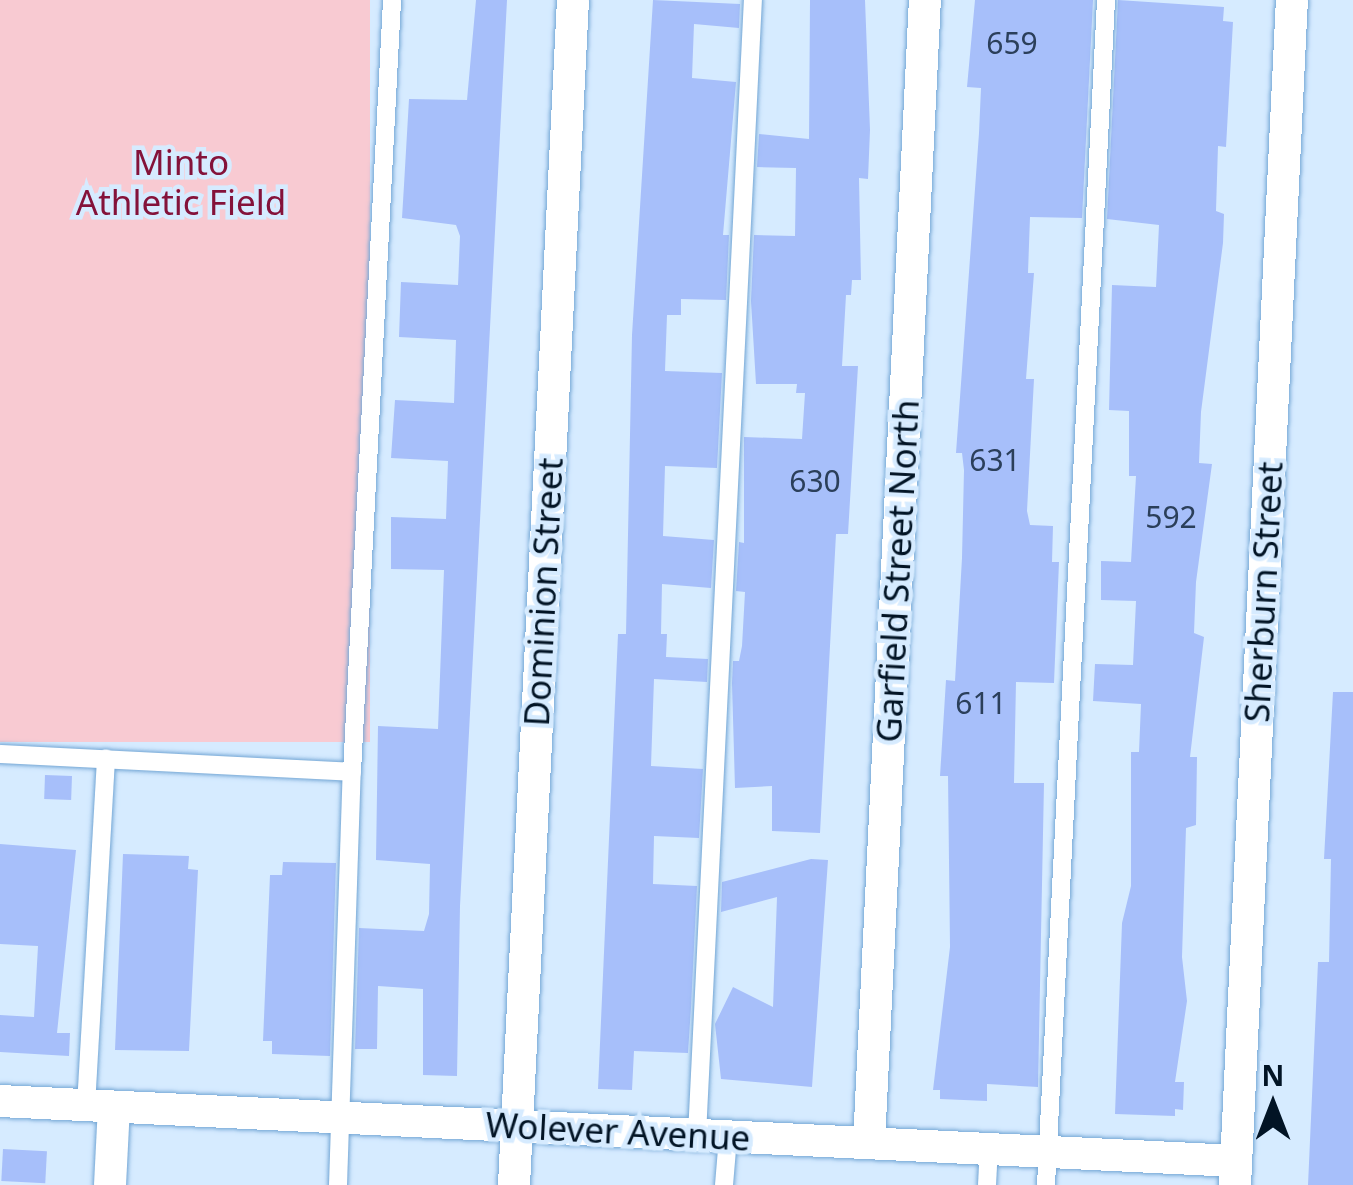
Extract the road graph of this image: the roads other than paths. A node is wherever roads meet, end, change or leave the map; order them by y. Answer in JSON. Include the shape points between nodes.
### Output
{"nodes":[{"id":1,"x":392,"y":0,"type":"edge"},
{"id":2,"x":573,"y":0,"type":"edge"},
{"id":3,"x":753,"y":0,"type":"edge"},
{"id":4,"x":925,"y":0,"type":"edge"},
{"id":5,"x":1106,"y":0,"type":"edge"},
{"id":6,"x":1292,"y":0,"type":"edge"},
{"id":7,"x":0,"y":754,"type":"edge"},
{"id":8,"x":106,"y":759,"type":"junction"},
{"id":9,"x":352,"y":772,"type":"junction"},
{"id":10,"x":0,"y":1102,"type":"edge"},
{"id":11,"x":100,"y":1106,"type":"junction"},
{"id":12,"x":342,"y":1118,"type":"junction"},
{"id":13,"x":517,"y":1126,"type":"junction"},
{"id":14,"x":712,"y":1136,"type":"junction"},
{"id":15,"x":869,"y":1143,"type":"junction"},
{"id":16,"x":988,"y":1149,"type":"junction"},
{"id":17,"x":1048,"y":1152,"type":"junction"},
{"id":18,"x":1235,"y":1173,"type":"edge"},
{"id":19,"x":110,"y":1185,"type":"edge"},
{"id":20,"x":338,"y":1185,"type":"edge"},
{"id":21,"x":514,"y":1185,"type":"edge"},
{"id":22,"x":724,"y":1185,"type":"edge"},
{"id":23,"x":987,"y":1185,"type":"edge"},
{"id":24,"x":1046,"y":1185,"type":"edge"}],
"edges":[{"from":1,"to":9,"type":"lane"},
{"from":2,"to":13,"type":"street","name":"Dominion Street"},
{"from":3,"to":14,"type":"lane"},
{"from":4,"to":15,"type":"street","name":"Garfield Street North"},
{"from":5,"to":17,"type":"lane"},
{"from":6,"to":18,"type":"street","name":"Sherburn Street"},
{"from":7,"to":8,"type":"lane"},
{"from":8,"to":9,"type":"lane"},
{"from":8,"to":11,"type":"lane"},
{"from":9,"to":12,"type":"lane"},
{"from":10,"to":11,"type":"street","name":"Wolever Avenue"},
{"from":11,"to":12,"type":"street","name":"Wolever Avenue"},
{"from":11,"to":19,"type":"street"},
{"from":12,"to":13,"type":"street","name":"Wolever Avenue"},
{"from":12,"to":20,"type":"lane"},
{"from":13,"to":14,"type":"street","name":"Wolever Avenue"},
{"from":13,"to":21,"type":"street","name":"Dominion Street"},
{"from":14,"to":15,"type":"street","name":"Wolever Avenue"},
{"from":14,"to":22,"type":"lane"},
{"from":15,"to":16,"type":"street","name":"Wolever Avenue"},
{"from":16,"to":17,"type":"street","name":"Wolever Avenue"},
{"from":16,"to":23,"type":"lane"},
{"from":17,"to":18,"type":"street","name":"Wolever Avenue"},
{"from":17,"to":24,"type":"lane"}]}
